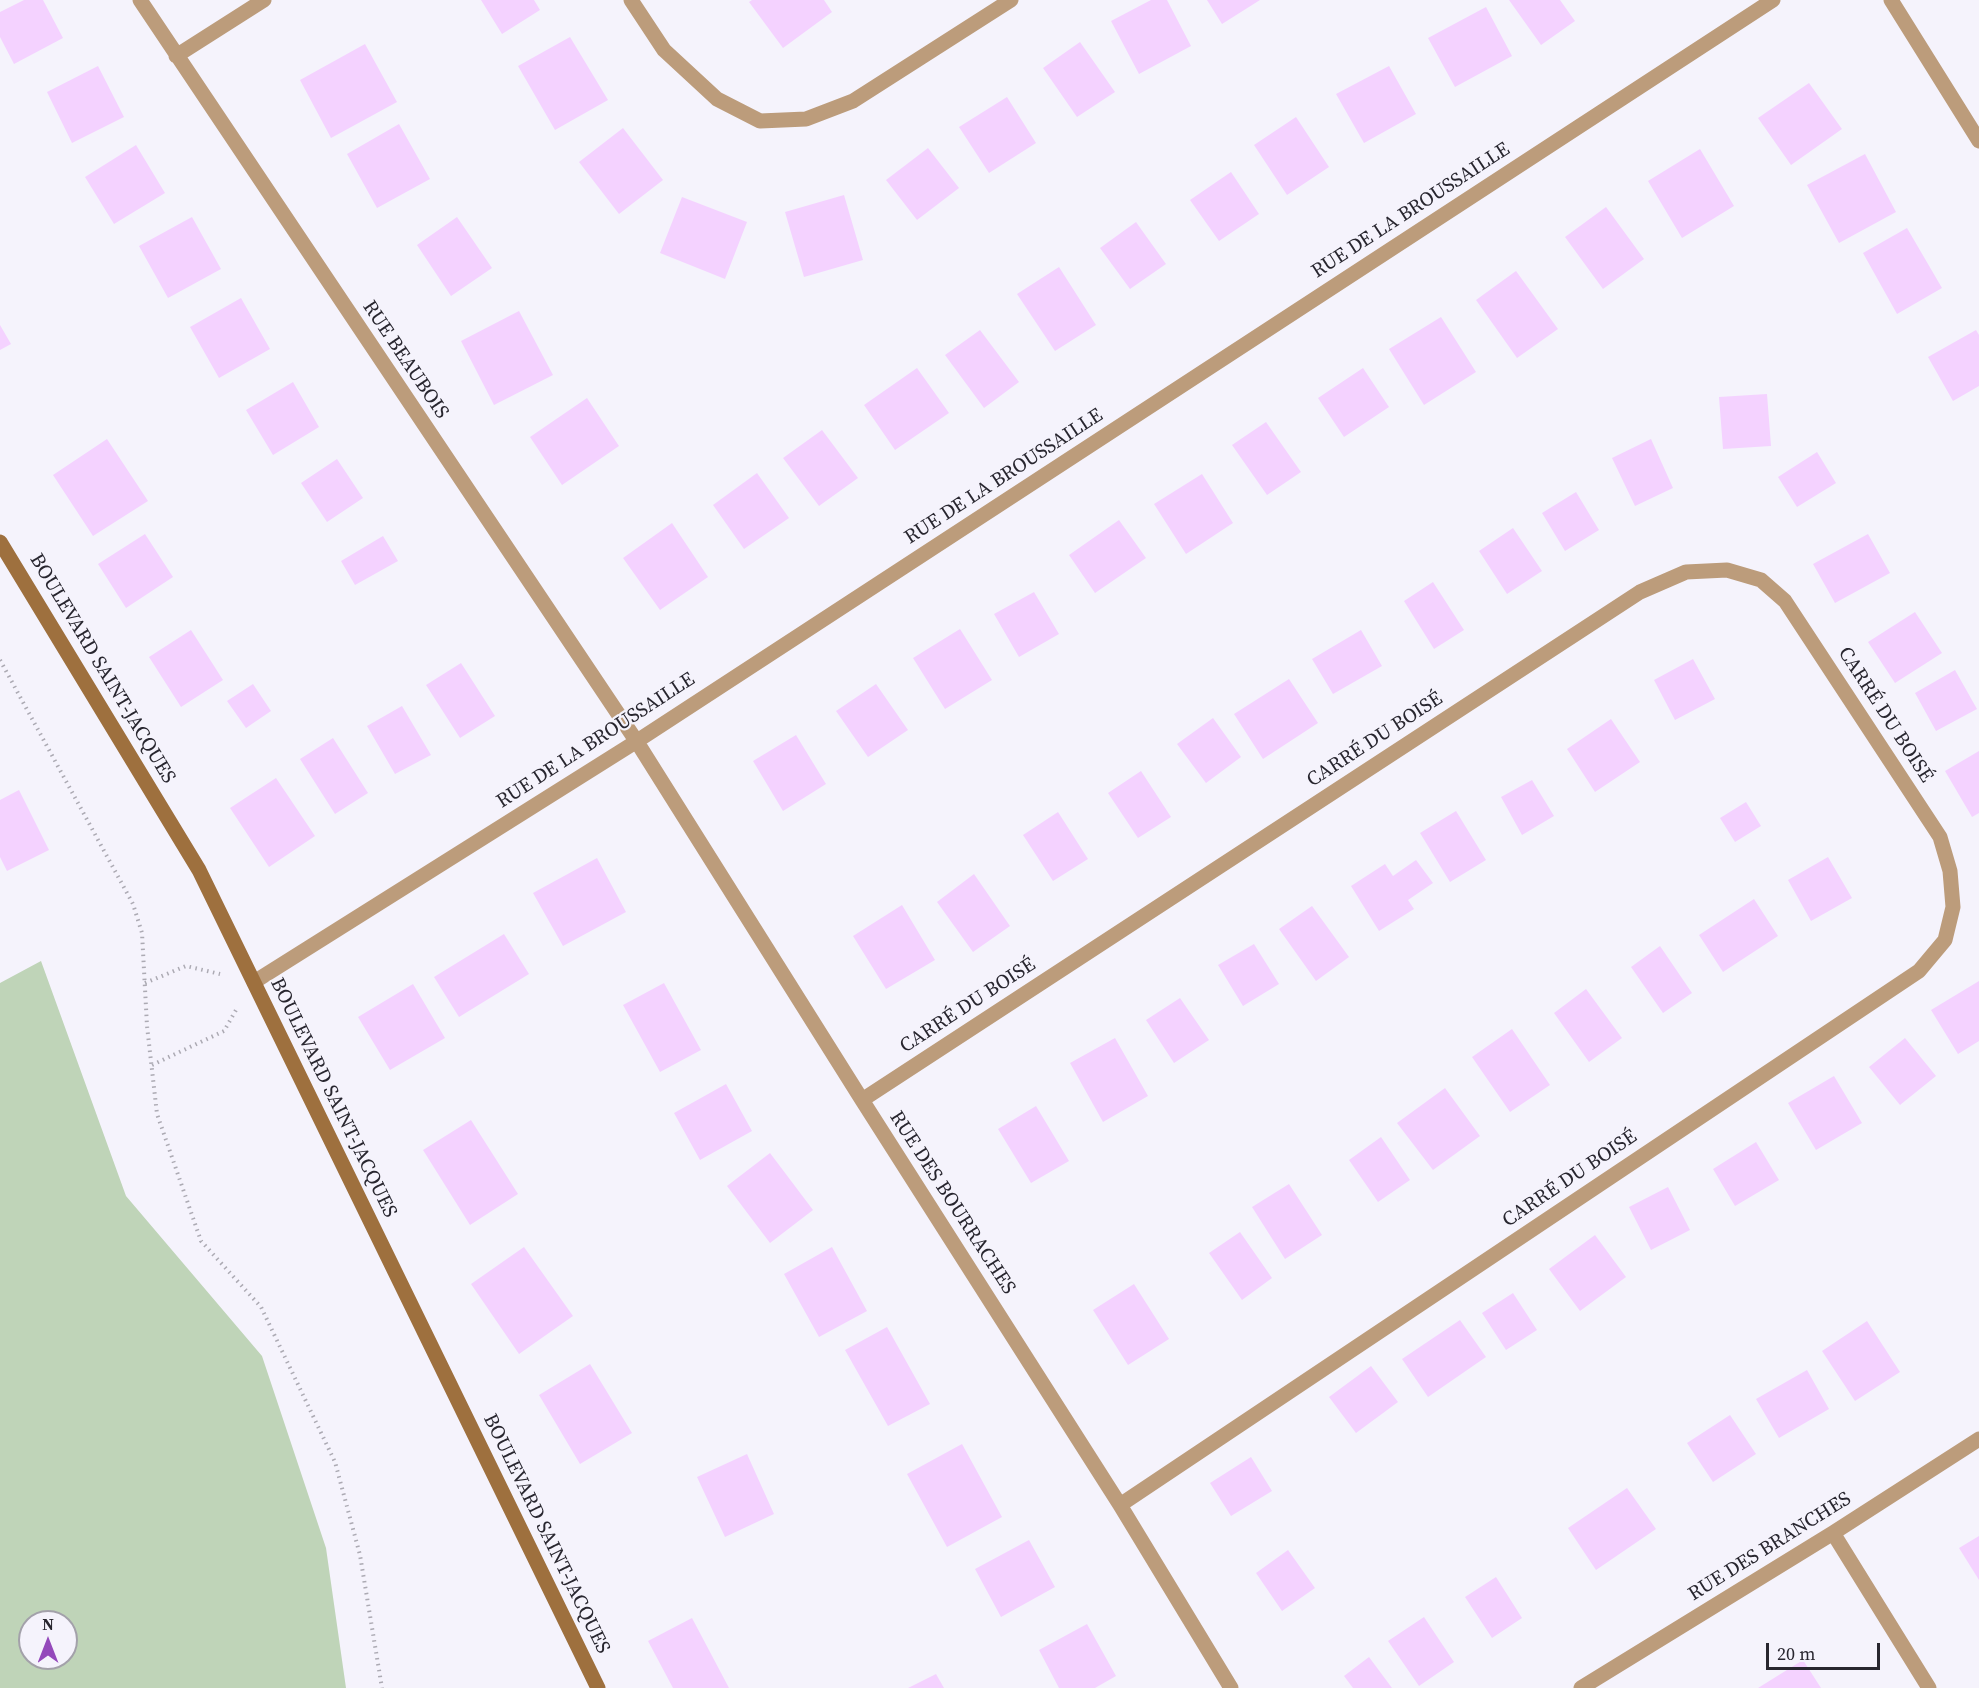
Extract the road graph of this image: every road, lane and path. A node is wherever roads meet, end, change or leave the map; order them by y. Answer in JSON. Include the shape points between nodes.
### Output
{"nodes":[{"id":1,"x":140,"y":0,"type":"edge"},
{"id":2,"x":264,"y":0,"type":"edge"},
{"id":3,"x":631,"y":0,"type":"edge"},
{"id":4,"x":1011,"y":0,"type":"edge"},
{"id":5,"x":1773,"y":0,"type":"edge"},
{"id":6,"x":1891,"y":0,"type":"edge"},
{"id":7,"x":176,"y":56,"type":"junction"},
{"id":8,"x":1979,"y":141,"type":"edge"},
{"id":9,"x":0,"y":542,"type":"edge"},
{"id":10,"x":0,"y":660,"type":"edge"},
{"id":11,"x":637,"y":742,"type":"junction"},
{"id":12,"x":186,"y":966,"type":"dead end"},
{"id":13,"x":145,"y":982,"type":"junction"},
{"id":14,"x":254,"y":982,"type":"junction"},
{"id":15,"x":224,"y":1031,"type":"dead end"},
{"id":16,"x":152,"y":1065,"type":"junction"},
{"id":17,"x":861,"y":1100,"type":"junction"},
{"id":18,"x":1979,"y":1439,"type":"edge"},
{"id":19,"x":1120,"y":1505,"type":"junction"},
{"id":20,"x":1833,"y":1533,"type":"junction"},
{"id":21,"x":382,"y":1688,"type":"edge"},
{"id":22,"x":598,"y":1688,"type":"edge"},
{"id":23,"x":1231,"y":1688,"type":"edge"},
{"id":24,"x":1581,"y":1688,"type":"edge"},
{"id":25,"x":1929,"y":1688,"type":"edge"}],
"edges":[{"from":1,"to":7,"type":"street","name":"RUE BEAUBOIS"},
{"from":2,"to":7,"type":"street"},
{"from":3,"to":4,"type":"street","via":[[664,50],[717,99],[760,121],[806,119],[853,101]]},
{"from":5,"to":11,"type":"street","name":"RUE DE LA BROUSSAILLE"},
{"from":6,"to":8,"type":"street"},
{"from":7,"to":11,"type":"street","name":"RUE BEAUBOIS"},
{"from":9,"to":14,"type":"street","name":"BOULEVARD SAINT-JACQUES","via":[[199,870]]},
{"from":10,"to":13,"type":"path","via":[[133,904],[142,933]]},
{"from":11,"to":14,"type":"street","name":"RUE DE LA BROUSSAILLE"},
{"from":11,"to":17,"type":"street","name":"RUE DES BOURRACHES"},
{"from":12,"to":13,"type":"path"},
{"from":13,"to":16,"type":"path"},
{"from":14,"to":22,"type":"street","name":"BOULEVARD SAINT-JACQUES"},
{"from":15,"to":16,"type":"path"},
{"from":16,"to":21,"type":"path","via":[[157,1114],[201,1240],[261,1307],[335,1462],[360,1555]]},
{"from":17,"to":19,"type":"street","name":"RUE DES BOURRACHES"},
{"from":17,"to":19,"type":"street","name":"CARRÉ DU BOISÉ","via":[[1640,592],[1686,572],[1727,570],[1761,580],[1785,601],[1940,837],[1950,871],[1953,907],[1945,940],[1919,971]]},
{"from":18,"to":20,"type":"street","name":"RUE DES BRANCHES"},
{"from":19,"to":23,"type":"street","name":"RUE DES BOURRACHES"},
{"from":20,"to":24,"type":"street","name":"RUE DES BRANCHES"},
{"from":20,"to":25,"type":"street"}]}
